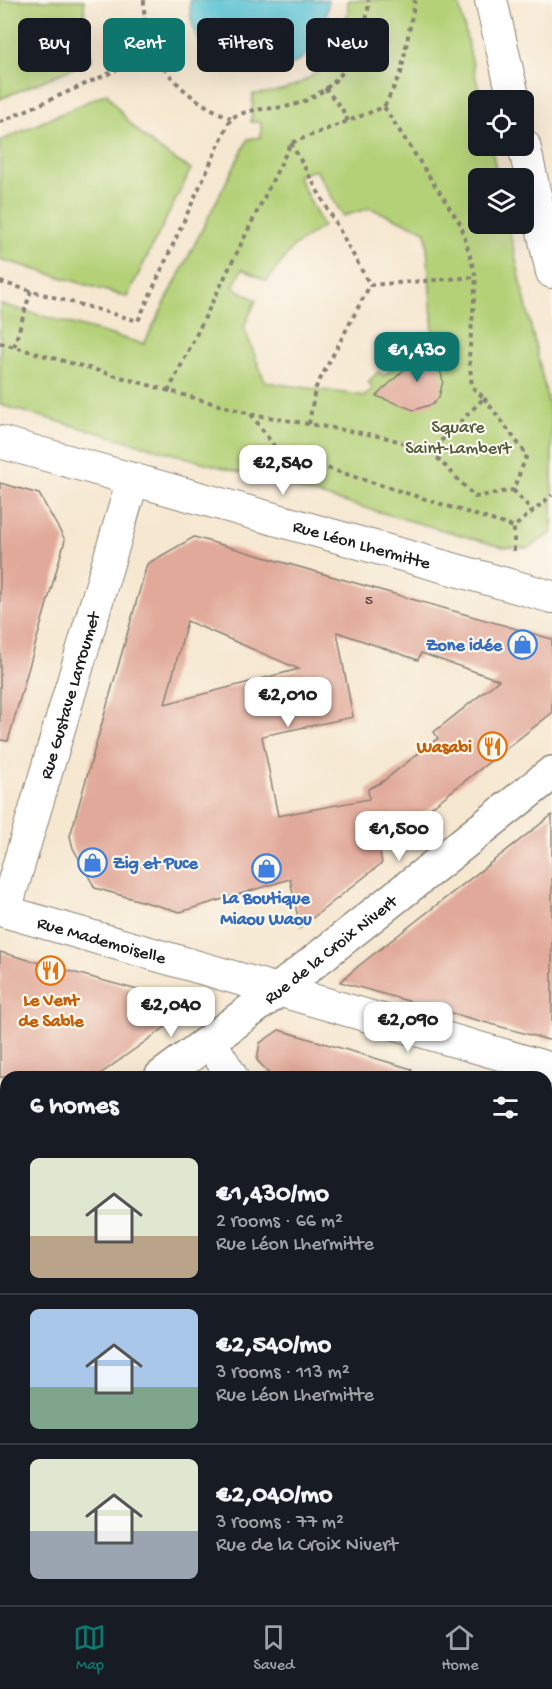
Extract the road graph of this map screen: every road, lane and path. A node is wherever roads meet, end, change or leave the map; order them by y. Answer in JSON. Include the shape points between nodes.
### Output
{"nodes":[{"id":1,"x":144,"y":0,"type":"edge"},
{"id":2,"x":368,"y":0,"type":"edge"},
{"id":3,"x":415,"y":0,"type":"edge"},
{"id":4,"x":491,"y":0,"type":"edge"},
{"id":5,"x":146,"y":18,"type":"edge"},
{"id":6,"x":112,"y":72,"type":"edge"},
{"id":7,"x":166,"y":72,"type":"edge"},
{"id":8,"x":325,"y":88,"type":"junction"},
{"id":9,"x":512,"y":90,"type":"edge"},
{"id":10,"x":384,"y":107,"type":"junction"},
{"id":11,"x":231,"y":118,"type":"junction"},
{"id":12,"x":348,"y":121,"type":"junction"},
{"id":13,"x":0,"y":122,"type":"edge"},
{"id":14,"x":291,"y":143,"type":"junction"},
{"id":15,"x":527,"y":156,"type":"edge"},
{"id":16,"x":552,"y":272,"type":"edge"},
{"id":17,"x":476,"y":277,"type":"junction"},
{"id":18,"x":0,"y":282,"type":"edge"},
{"id":19,"x":370,"y":285,"type":"junction"},
{"id":20,"x":31,"y":291,"type":"junction"},
{"id":21,"x":0,"y":343,"type":"edge"},
{"id":22,"x":14,"y":347,"type":"junction"},
{"id":23,"x":168,"y":392,"type":"junction"},
{"id":24,"x":484,"y":398,"type":"junction"},
{"id":25,"x":251,"y":414,"type":"junction"},
{"id":26,"x":309,"y":424,"type":"junction"},
{"id":27,"x":0,"y":442,"type":"edge"},
{"id":28,"x":431,"y":451,"type":"junction"},
{"id":29,"x":133,"y":479,"type":"junction"},
{"id":30,"x":513,"y":490,"type":"junction"},
{"id":31,"x":552,"y":495,"type":"edge"},
{"id":32,"x":533,"y":511,"type":"junction"},
{"id":33,"x":514,"y":527,"type":"junction"},
{"id":34,"x":514,"y":555,"type":"dead end"},
{"id":35,"x":552,"y":597,"type":"edge"},
{"id":36,"x":552,"y":773,"type":"edge"},
{"id":37,"x":2,"y":911,"type":"edge"},
{"id":38,"x":277,"y":991,"type":"junction"},
{"id":39,"x":210,"y":1041,"type":"junction"},
{"id":40,"x":552,"y":1069,"type":"edge"},
{"id":41,"x":169,"y":1071,"type":"edge"},
{"id":42,"x":228,"y":1071,"type":"edge"}],
"edges":[{"from":1,"to":5,"type":"path"},
{"from":2,"to":8,"type":"path","via":[[357,54]]},
{"from":3,"to":10,"type":"path","via":[[401,73]]},
{"from":4,"to":9,"type":"street"},
{"from":6,"to":13,"type":"path"},
{"from":7,"to":11,"type":"path","via":[[185,93],[208,109]]},
{"from":8,"to":11,"type":"path","via":[[286,106],[252,108]]},
{"from":8,"to":12,"type":"path"},
{"from":10,"to":12,"type":"path"},
{"from":10,"to":17,"type":"path","via":[[461,225]]},
{"from":11,"to":20,"type":"path","via":[[138,321]]},
{"from":12,"to":14,"type":"path"},
{"from":14,"to":19,"type":"path"},
{"from":14,"to":23,"type":"path"},
{"from":15,"to":16,"type":"street"},
{"from":17,"to":19,"type":"path"},
{"from":17,"to":24,"type":"path","via":[[469,357],[472,387]]},
{"from":18,"to":20,"type":"path"},
{"from":19,"to":26,"type":"path","via":[[315,389]]},
{"from":20,"to":22,"type":"path"},
{"from":21,"to":22,"type":"path"},
{"from":22,"to":23,"type":"path"},
{"from":23,"to":25,"type":"path"},
{"from":24,"to":28,"type":"path"},
{"from":24,"to":30,"type":"path","via":[[527,455]]},
{"from":25,"to":26,"type":"path"},
{"from":25,"to":33,"type":"path","via":[[279,453]]},
{"from":26,"to":28,"type":"path","via":[[384,437]]},
{"from":27,"to":29,"type":"street","name":"Rue Léon Lhermitte"},
{"from":28,"to":30,"type":"path","via":[[475,497]]},
{"from":29,"to":35,"type":"street","name":"Rue Léon Lhermitte"},
{"from":29,"to":37,"type":"street","name":"Rue Gustave Larroumet"},
{"from":30,"to":32,"type":"path"},
{"from":31,"to":32,"type":"path"},
{"from":32,"to":33,"type":"path"},
{"from":33,"to":34,"type":"path"},
{"from":36,"to":38,"type":"street","name":"Rue de la Croix Nivert"},
{"from":37,"to":38,"type":"street","name":"Rue Mademoiselle"},
{"from":38,"to":39,"type":"street","name":"Rue de la Croix Nivert"},
{"from":38,"to":40,"type":"street","name":"Rue Mademoiselle"},
{"from":39,"to":41,"type":"street","name":"Rue de la Croix Nivert"},
{"from":39,"to":42,"type":"street"}]}
